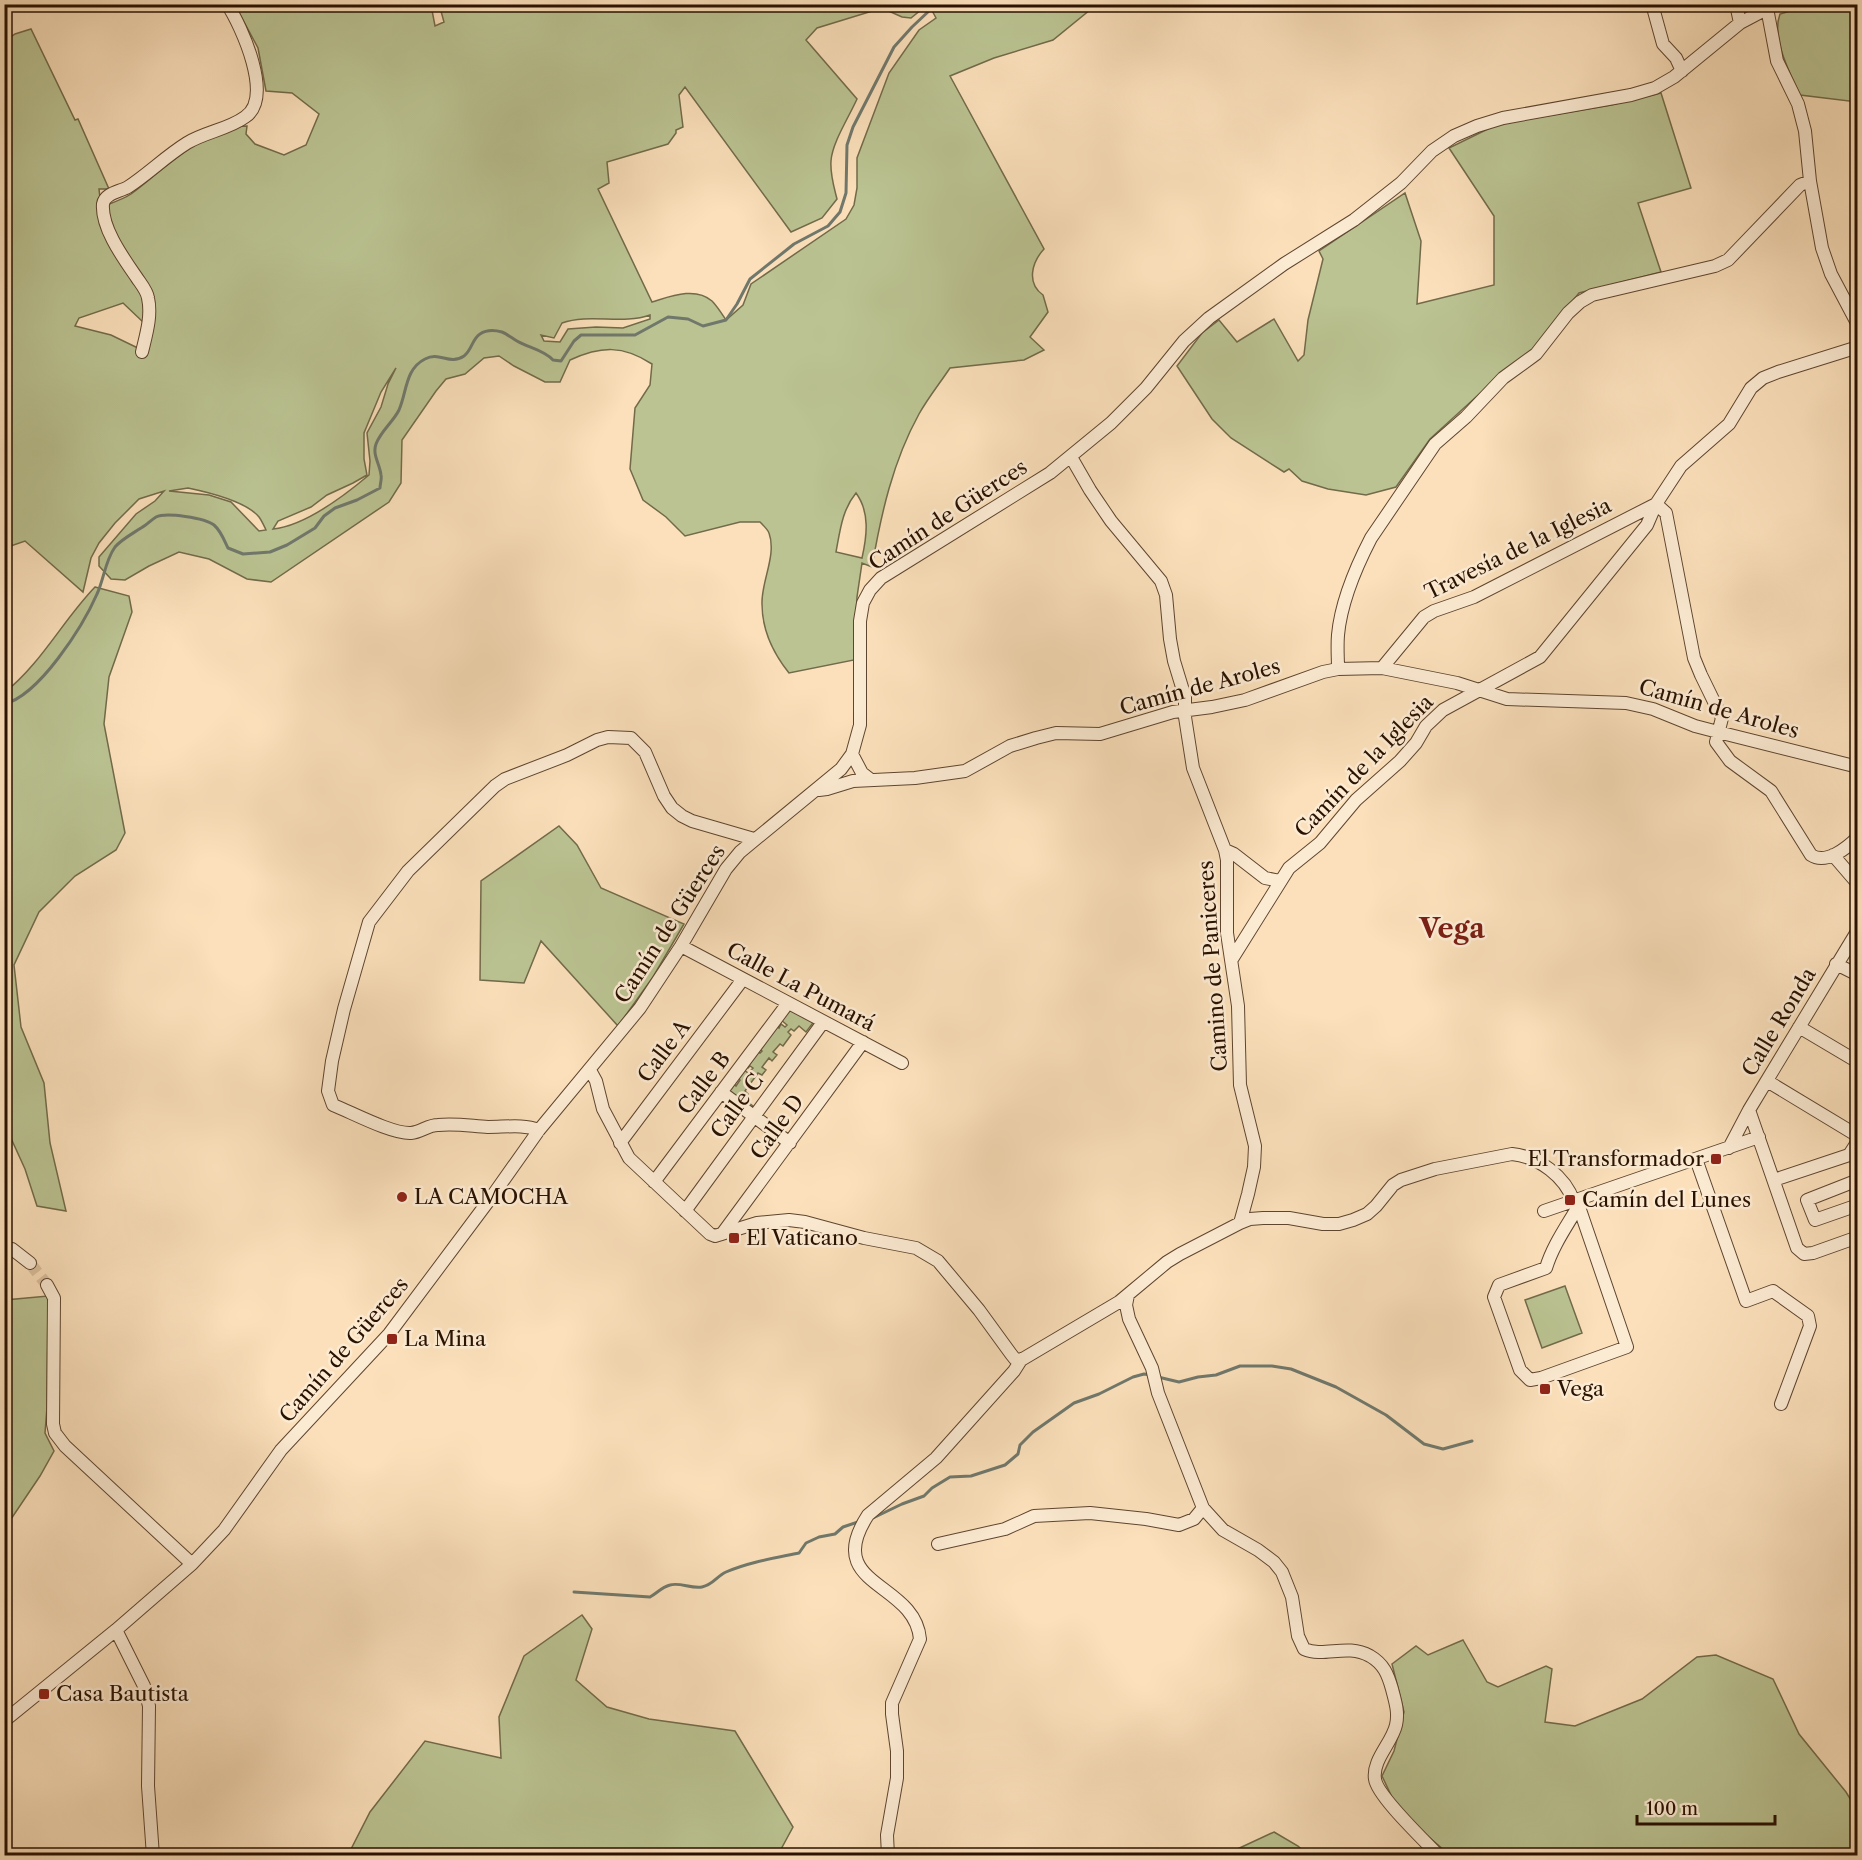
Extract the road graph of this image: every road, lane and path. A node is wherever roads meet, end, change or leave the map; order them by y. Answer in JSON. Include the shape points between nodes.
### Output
{"nodes":[{"id":1,"x":227,"y":4,"type":"edge"},
{"id":2,"x":1652,"y":4,"type":"edge"},
{"id":3,"x":1736,"y":4,"type":"edge"},
{"id":4,"x":1772,"y":6,"type":"edge"},
{"id":5,"x":1740,"y":23,"type":"junction"},
{"id":6,"x":1682,"y":70,"type":"junction"},
{"id":7,"x":1810,"y":181,"type":"junction"},
{"id":8,"x":1857,"y":325,"type":"edge"},
{"id":9,"x":1857,"y":347,"type":"edge"},
{"id":10,"x":142,"y":352,"type":"dead end"},
{"id":11,"x":1071,"y":458,"type":"junction"},
{"id":12,"x":1656,"y":504,"type":"junction"},
{"id":13,"x":1382,"y":668,"type":"junction"},
{"id":14,"x":1338,"y":669,"type":"junction"},
{"id":15,"x":1482,"y":690,"type":"junction"},
{"id":16,"x":1185,"y":709,"type":"junction"},
{"id":17,"x":1718,"y":732,"type":"junction"},
{"id":18,"x":852,"y":754,"type":"junction"},
{"id":19,"x":1857,"y":767,"type":"edge"},
{"id":20,"x":871,"y":780,"type":"junction"},
{"id":21,"x":817,"y":790,"type":"junction"},
{"id":22,"x":1857,"y":837,"type":"edge"},
{"id":23,"x":754,"y":839,"type":"junction"},
{"id":24,"x":1225,"y":850,"type":"junction"},
{"id":25,"x":1833,"y":855,"type":"junction"},
{"id":26,"x":1280,"y":881,"type":"junction"},
{"id":27,"x":1857,"y":884,"type":"edge"},
{"id":28,"x":1857,"y":930,"type":"edge"},
{"id":29,"x":681,"y":946,"type":"junction"},
{"id":30,"x":1232,"y":959,"type":"junction"},
{"id":31,"x":1836,"y":964,"type":"junction"},
{"id":32,"x":1857,"y":975,"type":"edge"},
{"id":33,"x":740,"y":983,"type":"dead end"},
{"id":34,"x":785,"y":1007,"type":"dead end"},
{"id":35,"x":821,"y":1025,"type":"dead end"},
{"id":36,"x":1799,"y":1027,"type":"junction"},
{"id":37,"x":863,"y":1042,"type":"junction"},
{"id":38,"x":1857,"y":1062,"type":"edge"},
{"id":39,"x":902,"y":1063,"type":"dead end"},
{"id":40,"x":590,"y":1070,"type":"junction"},
{"id":41,"x":1767,"y":1081,"type":"junction"},
{"id":42,"x":722,"y":1092,"type":"junction"},
{"id":43,"x":1749,"y":1110,"type":"junction"},
{"id":44,"x":754,"y":1116,"type":"junction"},
{"id":45,"x":539,"y":1130,"type":"junction"},
{"id":46,"x":1857,"y":1136,"type":"edge"},
{"id":47,"x":1759,"y":1137,"type":"junction"},
{"id":48,"x":1857,"y":1140,"type":"edge"},
{"id":49,"x":620,"y":1143,"type":"junction"},
{"id":50,"x":790,"y":1143,"type":"junction"},
{"id":51,"x":1729,"y":1148,"type":"junction"},
{"id":52,"x":1853,"y":1157,"type":"edge"},
{"id":53,"x":1696,"y":1159,"type":"junction"},
{"id":54,"x":1774,"y":1180,"type":"junction"},
{"id":55,"x":1857,"y":1180,"type":"edge"},
{"id":56,"x":654,"y":1182,"type":"junction"},
{"id":57,"x":1576,"y":1203,"type":"junction"},
{"id":58,"x":1857,"y":1205,"type":"edge"},
{"id":59,"x":685,"y":1211,"type":"junction"},
{"id":60,"x":1544,"y":1211,"type":"dead end"},
{"id":61,"x":1240,"y":1223,"type":"junction"},
{"id":62,"x":722,"y":1234,"type":"junction"},
{"id":63,"x":1857,"y":1237,"type":"edge"},
{"id":64,"x":4,"y":1248,"type":"edge"},
{"id":65,"x":30,"y":1263,"type":"tunnel mouth"},
{"id":66,"x":47,"y":1285,"type":"tunnel mouth"},
{"id":67,"x":1128,"y":1295,"type":"junction"},
{"id":68,"x":1021,"y":1360,"type":"junction"},
{"id":69,"x":1781,"y":1404,"type":"dead end"},
{"id":70,"x":1203,"y":1508,"type":"junction"},
{"id":71,"x":938,"y":1544,"type":"dead end"},
{"id":72,"x":192,"y":1564,"type":"junction"},
{"id":73,"x":116,"y":1630,"type":"junction"},
{"id":74,"x":4,"y":1721,"type":"edge"},
{"id":75,"x":153,"y":1856,"type":"edge"},
{"id":76,"x":888,"y":1856,"type":"edge"},
{"id":77,"x":1439,"y":1856,"type":"edge"}],
"edges":[{"from":1,"to":10,"type":"street","via":[[246,40],[258,96],[256,104],[244,118],[187,143],[129,186],[108,195],[103,203],[111,235],[148,298],[149,320]]},
{"from":2,"to":6,"type":"street","via":[[1663,44]]},
{"from":3,"to":5,"type":"street"},
{"from":4,"to":5,"type":"street","name":"Camín de Güerces"},
{"from":4,"to":7,"type":"street","via":[[1778,61],[1798,104]]},
{"from":5,"to":6,"type":"street","name":"Camín de Güerces"},
{"from":6,"to":11,"type":"street","name":"Camín de Güerces","via":[[1655,88],[1631,95],[1503,118],[1454,136],[1354,220],[1209,318],[1132,402]]},
{"from":7,"to":8,"type":"street","via":[[1822,248]]},
{"from":7,"to":14,"type":"street","via":[[1800,185],[1728,260],[1592,295],[1580,302],[1536,354],[1503,378],[1435,444],[1363,554],[1345,600],[1338,635]]},
{"from":9,"to":12,"type":"street","name":"Camín de la Iglesia","via":[[1763,378],[1751,388],[1729,424],[1681,466]]},
{"from":11,"to":16,"type":"street","name":"Camino de Paniceres","via":[[1111,522],[1161,581]]},
{"from":11,"to":18,"type":"street","name":"Camín de Güerces","via":[[899,566],[870,590],[860,621],[860,725]]},
{"from":12,"to":13,"type":"street","name":"Travesía de la Iglesia","via":[[1473,597],[1434,610]]},
{"from":12,"to":15,"type":"street","name":"Camín de la Iglesia","via":[[1647,525],[1540,657]]},
{"from":12,"to":17,"type":"street","via":[[1666,513],[1694,658],[1722,718]]},
{"from":13,"to":14,"type":"street","name":"Camín de Aroles"},
{"from":13,"to":15,"type":"street","name":"Camín de Aroles"},
{"from":14,"to":16,"type":"street","name":"Camín de Aroles","via":[[1245,700]]},
{"from":15,"to":17,"type":"street","name":"Camín de Aroles","via":[[1508,699],[1626,703]]},
{"from":15,"to":26,"type":"street","name":"Camín de la Iglesia","via":[[1443,710],[1426,726],[1400,761],[1356,800],[1320,843],[1298,859]]},
{"from":16,"to":20,"type":"street","name":"Camín de Aroles","via":[[1100,734],[1056,733],[1036,738],[965,771]]},
{"from":16,"to":24,"type":"street","name":"Camino de Paniceres","via":[[1192,768]]},
{"from":17,"to":19,"type":"street","name":"Camín de Aroles"},
{"from":17,"to":25,"type":"street","via":[[1716,742],[1743,772],[1771,791],[1811,855],[1821,859]]},
{"from":18,"to":20,"type":"street","via":[[862,773]]},
{"from":18,"to":21,"type":"street","name":"Camín de Güerces"},
{"from":20,"to":21,"type":"street","name":"Camín de Aroles"},
{"from":21,"to":23,"type":"street","name":"Camín de Güerces"},
{"from":22,"to":25,"type":"street"},
{"from":23,"to":29,"type":"street","name":"Camín de Güerces","via":[[726,869]]},
{"from":23,"to":45,"type":"street","via":[[682,816],[664,796],[640,745],[631,738],[608,737],[515,774],[495,786],[408,871],[369,922],[344,1008],[328,1091],[333,1105],[398,1132],[452,1124],[528,1126]]},
{"from":24,"to":26,"type":"street","via":[[1265,878]]},
{"from":24,"to":30,"type":"street","name":"Camino de Paniceres","via":[[1227,933]]},
{"from":25,"to":27,"type":"street"},
{"from":26,"to":30,"type":"street","name":"Camín de la Iglesia"},
{"from":28,"to":31,"type":"street","name":"Calle Ronda"},
{"from":29,"to":37,"type":"street","name":"Calle La Pumará"},
{"from":29,"to":40,"type":"street","name":"Camín de Güerces","via":[[640,1008]]},
{"from":30,"to":61,"type":"street","name":"Camino de Paniceres","via":[[1238,1006],[1240,1085],[1255,1146],[1254,1167]]},
{"from":31,"to":32,"type":"street"},
{"from":31,"to":36,"type":"street","name":"Calle Ronda"},
{"from":33,"to":49,"type":"street","name":"Calle A"},
{"from":34,"to":42,"type":"street","name":"Calle B"},
{"from":35,"to":44,"type":"street","name":"Calle C"},
{"from":36,"to":38,"type":"street"},
{"from":36,"to":41,"type":"street","name":"Calle Ronda"},
{"from":37,"to":39,"type":"street","name":"Calle La Pumará"},
{"from":37,"to":50,"type":"street","name":"Calle D"},
{"from":40,"to":45,"type":"street","name":"Camín de Güerces"},
{"from":40,"to":49,"type":"street"},
{"from":41,"to":43,"type":"street","name":"Calle Ronda"},
{"from":41,"to":46,"type":"street"},
{"from":42,"to":44,"type":"street"},
{"from":42,"to":56,"type":"street","name":"Calle B"},
{"from":43,"to":47,"type":"street","name":"Calle Ronda"},
{"from":43,"to":51,"type":"street"},
{"from":44,"to":50,"type":"street"},
{"from":44,"to":59,"type":"street","name":"Calle C"},
{"from":45,"to":72,"type":"street","name":"Camín de Güerces","via":[[389,1334],[281,1450],[224,1530]]},
{"from":47,"to":51,"type":"street"},
{"from":47,"to":54,"type":"street","name":"Calle Ronda"},
{"from":48,"to":52,"type":"street"},
{"from":49,"to":56,"type":"street","via":[[628,1158]]},
{"from":50,"to":62,"type":"street","name":"Calle D"},
{"from":51,"to":53,"type":"street"},
{"from":52,"to":54,"type":"street"},
{"from":53,"to":57,"type":"street"},
{"from":53,"to":69,"type":"street","via":[[1746,1301],[1773,1291],[1808,1316],[1810,1326]]},
{"from":54,"to":63,"type":"street","name":"Calle Ronda","via":[[1797,1248],[1804,1254]]},
{"from":55,"to":58,"type":"street","via":[[1808,1200],[1815,1220]]},
{"from":56,"to":59,"type":"street"},
{"from":57,"to":57,"type":"street","via":[[1546,1268],[1499,1285],[1494,1297],[1520,1370],[1530,1380],[1627,1347]]},
{"from":57,"to":60,"type":"street"},
{"from":57,"to":61,"type":"street","via":[[1562,1179],[1548,1168],[1524,1155],[1512,1154],[1434,1169],[1401,1180],[1367,1214],[1346,1222],[1323,1224],[1263,1218]]},
{"from":59,"to":62,"type":"street","via":[[710,1234]]},
{"from":61,"to":67,"type":"street","via":[[1167,1262]]},
{"from":62,"to":68,"type":"street","via":[[757,1223],[789,1220],[916,1248],[938,1261],[1015,1359]]},
{"from":64,"to":65,"type":"street","via":[[12,1249]]},
{"from":66,"to":72,"type":"street","via":[[54,1298],[55,1433]]},
{"from":67,"to":68,"type":"street"},
{"from":67,"to":70,"type":"street","via":[[1129,1319],[1152,1368]]},
{"from":68,"to":76,"type":"street","via":[[936,1458],[868,1515],[854,1545],[860,1566],[871,1581],[910,1611],[920,1639],[892,1703],[897,1769],[887,1835]]},
{"from":70,"to":71,"type":"street","via":[[1194,1519],[1179,1525],[1090,1514],[1034,1516],[1005,1529]]},
{"from":70,"to":77,"type":"street","via":[[1223,1530],[1258,1550],[1282,1572],[1304,1649],[1361,1652],[1382,1665],[1388,1674],[1397,1716],[1375,1769],[1376,1784]]},
{"from":72,"to":73,"type":"street","name":"Camín de Güerces"},
{"from":73,"to":74,"type":"street","name":"Camín de Güerces"},
{"from":73,"to":75,"type":"street","via":[[144,1686],[149,1706],[148,1786]]}]}
